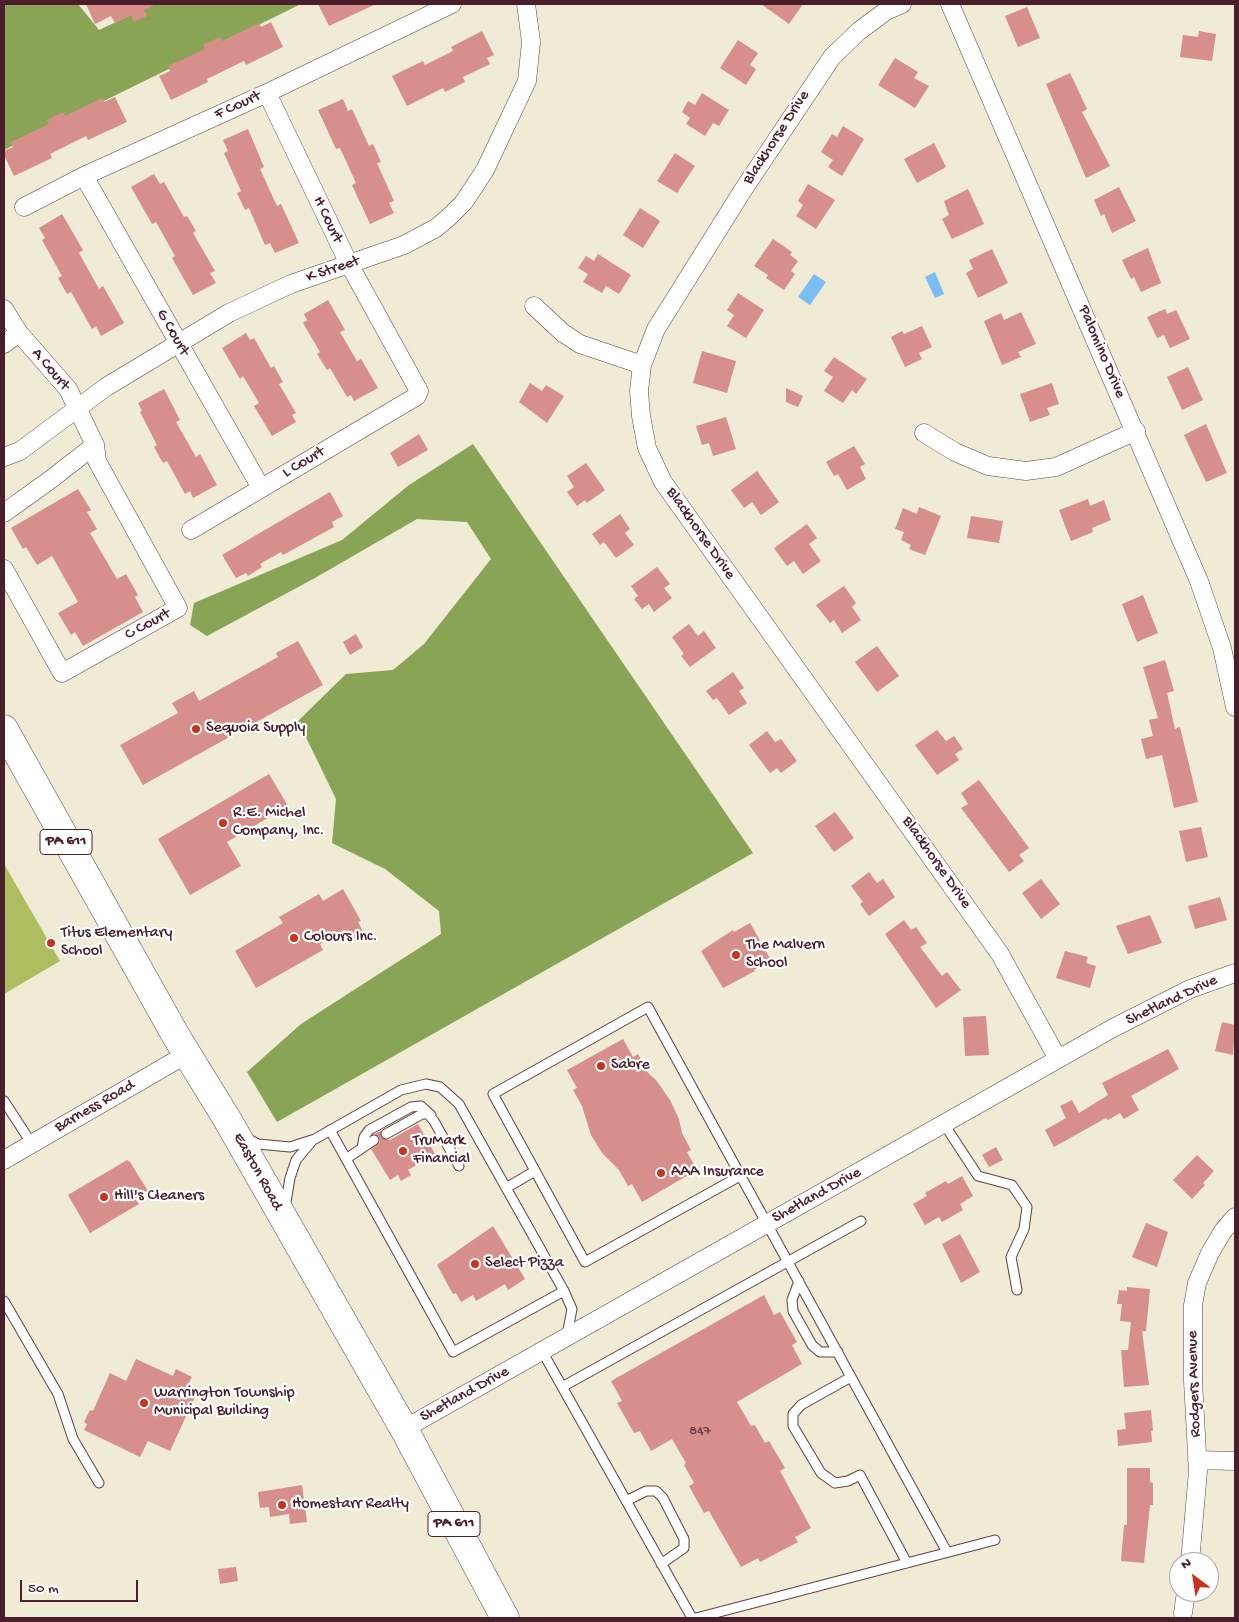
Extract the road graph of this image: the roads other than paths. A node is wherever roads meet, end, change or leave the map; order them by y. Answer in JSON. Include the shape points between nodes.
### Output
{"nodes":[{"id":1,"x":452,"y":4,"type":"edge"},
{"id":2,"x":526,"y":4,"type":"edge"},
{"id":3,"x":902,"y":4,"type":"edge"},
{"id":4,"x":950,"y":4,"type":"edge"},
{"id":5,"x":267,"y":93,"type":"junction"},
{"id":6,"x":84,"y":176,"type":"junction"},
{"id":7,"x":24,"y":207,"type":"dead end"},
{"id":8,"x":349,"y":264,"type":"junction"},
{"id":9,"x":534,"y":306,"type":"dead end"},
{"id":10,"x":4,"y":309,"type":"edge"},
{"id":11,"x":19,"y":333,"type":"junction"},
{"id":12,"x":178,"y":343,"type":"junction"},
{"id":13,"x":4,"y":344,"type":"edge"},
{"id":14,"x":642,"y":365,"type":"junction"},
{"id":15,"x":417,"y":396,"type":"joint"},
{"id":16,"x":78,"y":409,"type":"junction"},
{"id":17,"x":1136,"y":431,"type":"junction"},
{"id":18,"x":924,"y":432,"type":"dead end"},
{"id":19,"x":95,"y":445,"type":"junction"},
{"id":20,"x":12,"y":454,"type":"edge"},
{"id":21,"x":4,"y":470,"type":"edge"},
{"id":22,"x":262,"y":488,"type":"junction"},
{"id":23,"x":4,"y":513,"type":"edge"},
{"id":24,"x":191,"y":530,"type":"dead end"},
{"id":25,"x":4,"y":569,"type":"edge"},
{"id":26,"x":1235,"y":706,"type":"edge"},
{"id":27,"x":4,"y":729,"type":"edge"},
{"id":28,"x":1235,"y":973,"type":"edge"},
{"id":29,"x":188,"y":1054,"type":"junction"},
{"id":30,"x":1058,"y":1059,"type":"junction"},
{"id":31,"x":4,"y":1101,"type":"edge"},
{"id":32,"x":431,"y":1116,"type":"junction"},
{"id":33,"x":944,"y":1124,"type":"junction"},
{"id":34,"x":330,"y":1130,"type":"junction"},
{"id":35,"x":235,"y":1133,"type":"junction"},
{"id":36,"x":386,"y":1134,"type":"dead end"},
{"id":37,"x":315,"y":1138,"type":"junction"},
{"id":38,"x":374,"y":1140,"type":"dead end"},
{"id":39,"x":32,"y":1144,"type":"junction"},
{"id":40,"x":362,"y":1148,"type":"junction"},
{"id":41,"x":346,"y":1159,"type":"junction"},
{"id":42,"x":4,"y":1160,"type":"edge"},
{"id":43,"x":459,"y":1166,"type":"dead end"},
{"id":44,"x":535,"y":1171,"type":"junction"},
{"id":45,"x":740,"y":1176,"type":"junction"},
{"id":46,"x":506,"y":1188,"type":"junction"},
{"id":47,"x":1235,"y":1217,"type":"edge"},
{"id":48,"x":284,"y":1221,"type":"junction"},
{"id":49,"x":861,"y":1221,"type":"dead end"},
{"id":50,"x":767,"y":1224,"type":"junction"},
{"id":51,"x":788,"y":1262,"type":"junction"},
{"id":52,"x":799,"y":1281,"type":"junction"},
{"id":53,"x":1017,"y":1290,"type":"dead end"},
{"id":54,"x":564,"y":1291,"type":"junction"},
{"id":55,"x":4,"y":1301,"type":"edge"},
{"id":56,"x":566,"y":1338,"type":"junction"},
{"id":57,"x":542,"y":1351,"type":"junction"},
{"id":58,"x":838,"y":1352,"type":"junction"},
{"id":59,"x":852,"y":1376,"type":"junction"},
{"id":60,"x":562,"y":1387,"type":"junction"},
{"id":61,"x":404,"y":1429,"type":"junction"},
{"id":62,"x":1198,"y":1460,"type":"junction"},
{"id":63,"x":1235,"y":1461,"type":"edge"},
{"id":64,"x":99,"y":1483,"type":"dead end"},
{"id":65,"x":626,"y":1501,"type":"junction"},
{"id":66,"x":995,"y":1540,"type":"dead end"},
{"id":67,"x":947,"y":1552,"type":"junction"},
{"id":68,"x":1191,"y":1552,"type":"edge"},
{"id":69,"x":907,"y":1563,"type":"junction"},
{"id":70,"x":662,"y":1564,"type":"junction"},
{"id":71,"x":1185,"y":1602,"type":"edge"},
{"id":72,"x":1184,"y":1616,"type":"edge"},
{"id":73,"x":504,"y":1618,"type":"edge"},
{"id":74,"x":692,"y":1618,"type":"edge"},
{"id":75,"x":696,"y":1618,"type":"edge"}],
"edges":[{"from":1,"to":5,"type":"street","name":"F Court"},
{"from":2,"to":8,"type":"street","name":"K Street","via":[[531,42],[527,81],[485,170],[464,202],[436,228],[420,237]]},
{"from":3,"to":14,"type":"street","name":"Blackhorse Drive","via":[[886,11],[844,43],[810,87],[656,329]]},
{"from":4,"to":17,"type":"street","name":"Palomino Drive"},
{"from":5,"to":6,"type":"street","name":"F Court"},
{"from":5,"to":8,"type":"street","name":"H Court"},
{"from":6,"to":7,"type":"street","name":"F Court"},
{"from":6,"to":12,"type":"street","name":"G Court"},
{"from":8,"to":12,"type":"street","name":"K Street","via":[[265,295]]},
{"from":8,"to":15,"type":"street","name":"H Court","via":[[417,383]]},
{"from":9,"to":14,"type":"street","via":[[580,344]]},
{"from":10,"to":11,"type":"street","name":"A Court"},
{"from":11,"to":13,"type":"street","name":"A Court"},
{"from":11,"to":16,"type":"street","name":"A Court","via":[[68,389]]},
{"from":12,"to":16,"type":"street","name":"K Street","via":[[106,387]]},
{"from":12,"to":22,"type":"street","name":"G Court"},
{"from":14,"to":30,"type":"street","name":"Blackhorse Drive","via":[[641,416],[647,448],[663,482],[1000,954]]},
{"from":15,"to":22,"type":"street","name":"L Court"},
{"from":16,"to":19,"type":"street","name":"C Court"},
{"from":16,"to":20,"type":"street","name":"K Street"},
{"from":17,"to":18,"type":"street","via":[[1056,467],[1026,471],[988,466],[955,452]]},
{"from":17,"to":26,"type":"street","name":"Palomino Drive","via":[[1199,581],[1222,648]]},
{"from":19,"to":23,"type":"street"},
{"from":19,"to":25,"type":"street","name":"C Court","via":[[97,461],[178,608],[62,673]]},
{"from":20,"to":21,"type":"street","name":"K Street"},
{"from":22,"to":24,"type":"street","name":"L Court"},
{"from":27,"to":29,"type":"highway","name":"Easton Road","number":"PA 611"},
{"from":28,"to":30,"type":"street","name":"Shetland Drive","via":[[1163,1002]]},
{"from":29,"to":35,"type":"highway","name":"Easton Road","number":"PA 611"},
{"from":29,"to":39,"type":"street","name":"Barness Road"},
{"from":30,"to":33,"type":"street","name":"Shetland Drive"},
{"from":31,"to":39,"type":"lane"},
{"from":32,"to":36,"type":"lane","via":[[422,1114]]},
{"from":32,"to":40,"type":"lane","via":[[421,1106],[411,1107],[369,1130]]},
{"from":32,"to":43,"type":"lane"},
{"from":33,"to":50,"type":"street","name":"Shetland Drive"},
{"from":33,"to":53,"type":"lane","via":[[978,1176],[1012,1185],[1027,1207],[1024,1229],[1011,1258]]},
{"from":34,"to":37,"type":"lane"},
{"from":34,"to":41,"type":"lane"},
{"from":34,"to":46,"type":"lane","via":[[402,1090],[426,1084],[440,1087],[459,1104]]},
{"from":35,"to":37,"type":"lane","via":[[258,1144],[278,1147],[290,1147]]},
{"from":35,"to":48,"type":"highway","name":"Easton Road","number":"PA 611"},
{"from":37,"to":48,"type":"lane","via":[[296,1160]]},
{"from":38,"to":40,"type":"lane"},
{"from":39,"to":42,"type":"street","name":"Barness Road"},
{"from":40,"to":41,"type":"lane"},
{"from":41,"to":54,"type":"lane","via":[[453,1352]]},
{"from":44,"to":45,"type":"lane","via":[[585,1262]]},
{"from":44,"to":45,"type":"lane","via":[[493,1094],[648,1007]]},
{"from":44,"to":46,"type":"lane"},
{"from":45,"to":50,"type":"lane"},
{"from":46,"to":54,"type":"lane"},
{"from":47,"to":62,"type":"street","name":"Rodgers Avenue","via":[[1210,1253],[1197,1283],[1193,1305]]},
{"from":48,"to":61,"type":"highway","name":"Easton Road","number":"PA 611"},
{"from":49,"to":51,"type":"lane"},
{"from":50,"to":51,"type":"lane"},
{"from":50,"to":56,"type":"street","name":"Shetland Drive"},
{"from":51,"to":52,"type":"lane"},
{"from":51,"to":60,"type":"lane"},
{"from":52,"to":58,"type":"lane"},
{"from":52,"to":58,"type":"lane","via":[[792,1311],[812,1345],[820,1352]]},
{"from":54,"to":56,"type":"lane","via":[[572,1309]]},
{"from":55,"to":64,"type":"lane","via":[[58,1394],[74,1438]]},
{"from":56,"to":57,"type":"street","name":"Shetland Drive"},
{"from":57,"to":60,"type":"lane"},
{"from":57,"to":61,"type":"street","name":"Shetland Drive"},
{"from":58,"to":59,"type":"lane"},
{"from":59,"to":67,"type":"lane"},
{"from":59,"to":69,"type":"lane","via":[[801,1405],[793,1414],[792,1426],[821,1473],[834,1483],[848,1482],[860,1476]]},
{"from":60,"to":65,"type":"lane"},
{"from":61,"to":73,"type":"highway","name":"Easton Road","number":"PA 611"},
{"from":62,"to":63,"type":"street"},
{"from":62,"to":68,"type":"street","name":"Rodgers Avenue"},
{"from":65,"to":70,"type":"lane"},
{"from":65,"to":70,"type":"lane","via":[[646,1491],[656,1491],[663,1498],[684,1539],[684,1548]]},
{"from":66,"to":67,"type":"lane"},
{"from":67,"to":69,"type":"lane"},
{"from":69,"to":75,"type":"lane"},
{"from":70,"to":74,"type":"lane"},
{"from":71,"to":72,"type":"street"}]}
